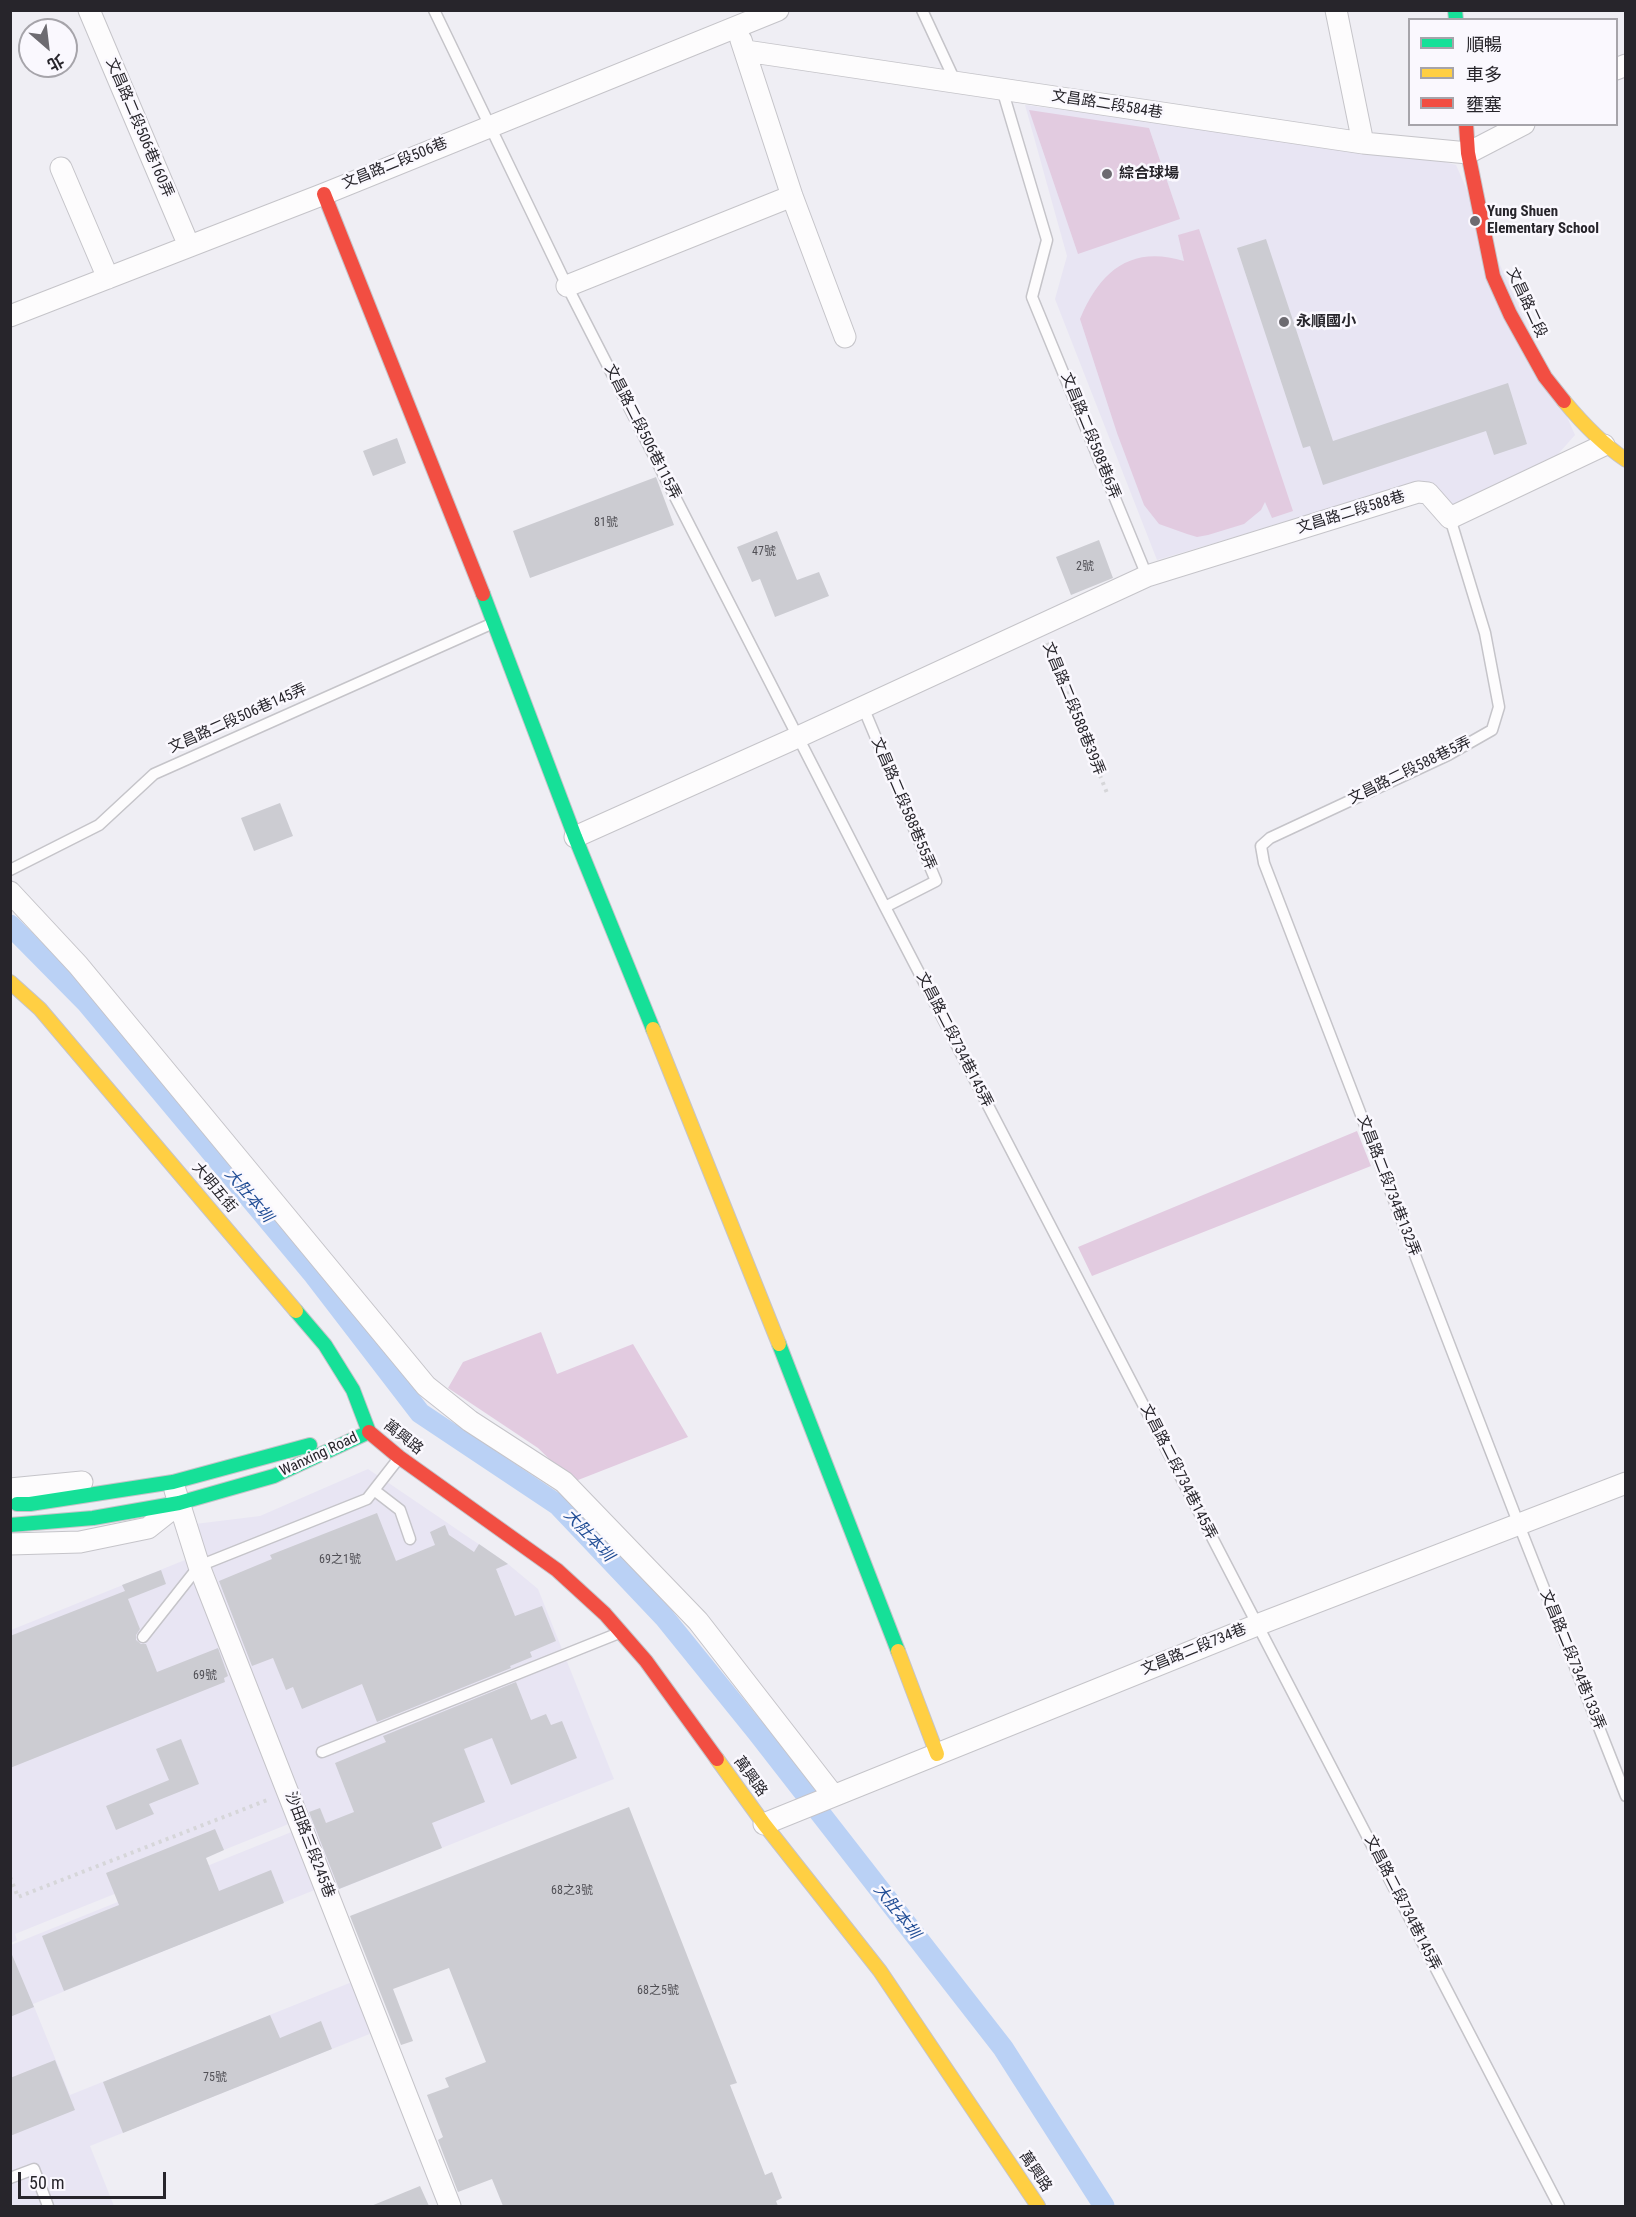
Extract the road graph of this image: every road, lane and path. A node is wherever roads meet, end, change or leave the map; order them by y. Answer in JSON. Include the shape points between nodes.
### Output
{"nodes":[{"id":1,"x":89,"y":10,"type":"edge"},
{"id":2,"x":434,"y":10,"type":"edge"},
{"id":3,"x":778,"y":10,"type":"edge"},
{"id":4,"x":922,"y":10,"type":"edge"},
{"id":5,"x":1336,"y":10,"type":"edge"},
{"id":6,"x":735,"y":26,"type":"junction"},
{"id":7,"x":746,"y":51,"type":"junction"},
{"id":8,"x":956,"y":83,"type":"junction"},
{"id":9,"x":1002,"y":89,"type":"junction"},
{"id":10,"x":489,"y":126,"type":"junction"},
{"id":11,"x":1466,"y":126,"type":"edge"},
{"id":12,"x":1520,"y":126,"type":"edge"},
{"id":13,"x":1363,"y":143,"type":"junction"},
{"id":14,"x":1468,"y":153,"type":"junction"},
{"id":15,"x":61,"y":168,"type":"dead end"},
{"id":16,"x":324,"y":194,"type":"junction"},
{"id":17,"x":792,"y":196,"type":"junction"},
{"id":18,"x":189,"y":246,"type":"junction"},
{"id":19,"x":108,"y":278,"type":"junction"},
{"id":20,"x":567,"y":286,"type":"junction"},
{"id":21,"x":10,"y":316,"type":"edge"},
{"id":22,"x":845,"y":337,"type":"dead end"},
{"id":23,"x":1604,"y":445,"type":"junction"},
{"id":24,"x":1626,"y":460,"type":"edge"},
{"id":25,"x":1450,"y":518,"type":"junction"},
{"id":26,"x":1147,"y":576,"type":"junction"},
{"id":27,"x":494,"y":622,"type":"junction"},
{"id":28,"x":1040,"y":626,"type":"junction"},
{"id":29,"x":863,"y":707,"type":"junction"},
{"id":30,"x":798,"y":737,"type":"junction"},
{"id":31,"x":1107,"y":793,"type":"dead end"},
{"id":32,"x":575,"y":837,"type":"junction"},
{"id":33,"x":1261,"y":846,"type":"joint"},
{"id":34,"x":10,"y":870,"type":"edge"},
{"id":35,"x":10,"y":892,"type":"edge"},
{"id":36,"x":885,"y":907,"type":"junction"},
{"id":37,"x":10,"y":982,"type":"edge"},
{"id":38,"x":369,"y":1432,"type":"junction"},
{"id":39,"x":399,"y":1457,"type":"junction"},
{"id":40,"x":173,"y":1482,"type":"junction"},
{"id":41,"x":1626,"y":1483,"type":"edge"},
{"id":42,"x":10,"y":1489,"type":"edge"},
{"id":43,"x":374,"y":1490,"type":"junction"},
{"id":44,"x":179,"y":1503,"type":"junction"},
{"id":45,"x":10,"y":1504,"type":"edge"},
{"id":46,"x":10,"y":1525,"type":"edge"},
{"id":47,"x":1519,"y":1525,"type":"junction"},
{"id":48,"x":410,"y":1539,"type":"dead end"},
{"id":49,"x":10,"y":1544,"type":"edge"},
{"id":50,"x":199,"y":1566,"type":"junction"},
{"id":51,"x":1257,"y":1625,"type":"junction"},
{"id":52,"x":621,"y":1632,"type":"junction"},
{"id":53,"x":143,"y":1637,"type":"dead end"},
{"id":54,"x":322,"y":1752,"type":"dead end"},
{"id":55,"x":938,"y":1754,"type":"junction"},
{"id":56,"x":288,"y":1792,"type":"junction"},
{"id":57,"x":833,"y":1796,"type":"junction"},
{"id":58,"x":1626,"y":1796,"type":"edge"},
{"id":59,"x":764,"y":1824,"type":"junction"},
{"id":60,"x":10,"y":1877,"type":"edge"},
{"id":61,"x":10,"y":2178,"type":"edge"},
{"id":62,"x":48,"y":2206,"type":"edge"},
{"id":63,"x":450,"y":2206,"type":"edge"},
{"id":64,"x":1038,"y":2206,"type":"edge"},
{"id":65,"x":1559,"y":2206,"type":"edge"}],
"edges":[{"from":1,"to":18,"type":"street","name":"文昌路二段506巷160弄"},
{"from":2,"to":10,"type":"lane","name":"文昌路二段506巷115弄"},
{"from":3,"to":6,"type":"street","name":"文昌路二段506巷"},
{"from":4,"to":8,"type":"lane"},
{"from":5,"to":13,"type":"street"},
{"from":6,"to":7,"type":"street"},
{"from":6,"to":10,"type":"street","name":"文昌路二段506巷"},
{"from":7,"to":8,"type":"street","name":"文昌路二段584巷"},
{"from":7,"to":17,"type":"street"},
{"from":8,"to":9,"type":"street","name":"文昌路二段584巷"},
{"from":9,"to":13,"type":"street","name":"文昌路二段584巷"},
{"from":9,"to":26,"type":"lane","name":"文昌路二段588巷6弄","via":[[1047,240],[1032,297]]},
{"from":10,"to":16,"type":"street","name":"文昌路二段506巷"},
{"from":10,"to":20,"type":"lane","name":"文昌路二段506巷115弄"},
{"from":11,"to":14,"type":"street","name":"文昌路二段"},
{"from":12,"to":14,"type":"street"},
{"from":13,"to":14,"type":"street","name":"文昌路二段584巷"},
{"from":14,"to":23,"type":"street","name":"文昌路二段","via":[[1493,276],[1510,314],[1545,377]]},
{"from":15,"to":19,"type":"street"},
{"from":16,"to":18,"type":"street","name":"文昌路二段506巷"},
{"from":16,"to":27,"type":"street"},
{"from":17,"to":20,"type":"street"},
{"from":17,"to":22,"type":"street"},
{"from":18,"to":19,"type":"street","name":"文昌路二段506巷"},
{"from":19,"to":21,"type":"street","name":"文昌路二段506巷"},
{"from":20,"to":30,"type":"lane","name":"文昌路二段506巷115弄"},
{"from":23,"to":24,"type":"street","name":"文昌路二段"},
{"from":23,"to":25,"type":"street"},
{"from":25,"to":26,"type":"street","name":"文昌路二段588巷","via":[[1428,493],[1418,492]]},
{"from":25,"to":33,"type":"lane","name":"文昌路二段588巷5弄","via":[[1485,633],[1499,707],[1492,730],[1449,755],[1269,838]]},
{"from":26,"to":28,"type":"street","name":"文昌路二段588巷"},
{"from":27,"to":32,"type":"street"},
{"from":27,"to":34,"type":"lane","name":"文昌路二段506巷145弄","via":[[154,774],[99,825]]},
{"from":28,"to":29,"type":"street","name":"文昌路二段588巷"},
{"from":28,"to":31,"type":"path","name":"文昌路二段588巷39弄"},
{"from":29,"to":30,"type":"street","name":"文昌路二段588巷"},
{"from":29,"to":36,"type":"lane","name":"文昌路二段588巷55弄","via":[[936,881]]},
{"from":30,"to":32,"type":"street","name":"文昌路二段588巷"},
{"from":30,"to":36,"type":"lane","name":"文昌路二段734巷145弄"},
{"from":32,"to":55,"type":"street","via":[[752,1273]]},
{"from":33,"to":47,"type":"lane","name":"文昌路二段734巷132弄","via":[[1264,863]]},
{"from":35,"to":57,"type":"street","via":[[78,964],[426,1386],[564,1482],[698,1621]]},
{"from":36,"to":51,"type":"lane","name":"文昌路二段734巷145弄"},
{"from":37,"to":38,"type":"street","name":"大明五街","via":[[40,1009],[325,1345],[353,1390]]},
{"from":38,"to":39,"type":"street","name":"萬興路"},
{"from":38,"to":40,"type":"street","name":"Wanxing Road"},
{"from":38,"to":44,"type":"street","name":"Wanxing Road","via":[[274,1476]]},
{"from":39,"to":43,"type":"lane"},
{"from":39,"to":52,"type":"street","name":"萬興路","via":[[557,1570]]},
{"from":40,"to":42,"type":"street","name":"Wanxing Road","via":[[144,1476]]},
{"from":40,"to":44,"type":"street","name":"沙田路三段245巷"},
{"from":40,"to":45,"type":"street","name":"Wanxing Road"},
{"from":41,"to":47,"type":"street","name":"文昌路二段734巷"},
{"from":43,"to":48,"type":"lane","via":[[400,1510]]},
{"from":43,"to":50,"type":"lane","via":[[367,1499]]},
{"from":44,"to":46,"type":"street","name":"Wanxing Road","via":[[93,1518]]},
{"from":44,"to":49,"type":"street","name":"Wanxing Road","via":[[148,1528],[80,1542]]},
{"from":44,"to":50,"type":"street","name":"沙田路三段245巷"},
{"from":47,"to":51,"type":"street","name":"文昌路二段734巷"},
{"from":47,"to":58,"type":"lane","name":"文昌路二段734巷133弄"},
{"from":50,"to":53,"type":"lane"},
{"from":50,"to":56,"type":"street","name":"沙田路三段245巷"},
{"from":51,"to":55,"type":"street","name":"文昌路二段734巷"},
{"from":51,"to":65,"type":"lane","name":"文昌路二段734巷145弄"},
{"from":52,"to":54,"type":"lane"},
{"from":52,"to":59,"type":"street","name":"萬興路"},
{"from":55,"to":57,"type":"street","name":"文昌路二段734巷"},
{"from":56,"to":60,"type":"path","via":[[18,1898]]},
{"from":56,"to":63,"type":"street","name":"沙田路三段245巷"},
{"from":57,"to":59,"type":"street","name":"文昌路二段734巷"},
{"from":59,"to":64,"type":"street","name":"萬興路","via":[[880,1971]]},
{"from":61,"to":62,"type":"lane","via":[[34,2169]]}]}
